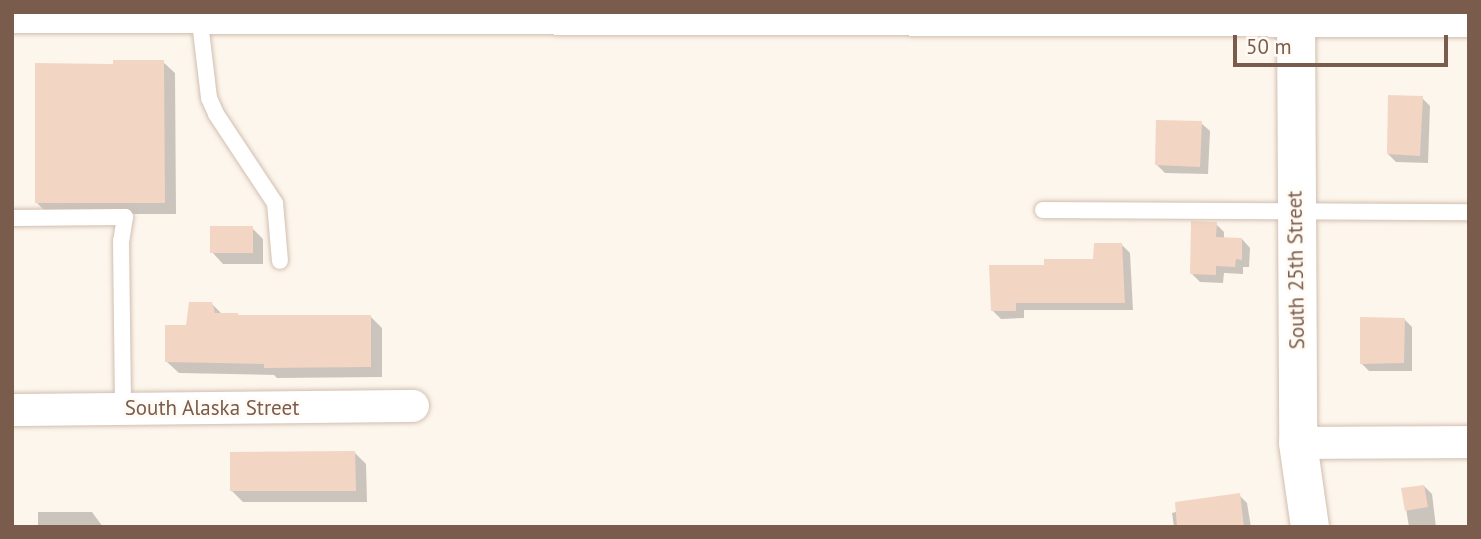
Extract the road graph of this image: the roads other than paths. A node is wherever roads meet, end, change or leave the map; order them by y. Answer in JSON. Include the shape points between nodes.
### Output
{"nodes":[{"id":1,"x":12,"y":14,"type":"edge"},
{"id":2,"x":199,"y":14,"type":"junction"},
{"id":3,"x":1296,"y":15,"type":"edge"},
{"id":4,"x":1469,"y":18,"type":"edge"},
{"id":5,"x":1043,"y":210,"type":"dead end"},
{"id":6,"x":1295,"y":210,"type":"junction"},
{"id":7,"x":1469,"y":212,"type":"edge"},
{"id":8,"x":12,"y":218,"type":"edge"},
{"id":9,"x":279,"y":261,"type":"dead end"},
{"id":10,"x":412,"y":406,"type":"dead end"},
{"id":11,"x":123,"y":409,"type":"junction"},
{"id":12,"x":12,"y":410,"type":"edge"},
{"id":13,"x":1469,"y":442,"type":"edge"},
{"id":14,"x":1298,"y":443,"type":"junction"},
{"id":15,"x":1310,"y":527,"type":"edge"}],
"edges":[{"from":1,"to":2,"type":"street"},
{"from":2,"to":3,"type":"street"},
{"from":2,"to":9,"type":"lane","via":[[209,98],[275,203]]},
{"from":3,"to":4,"type":"street"},
{"from":3,"to":6,"type":"street","name":"South 25th Street"},
{"from":5,"to":6,"type":"lane"},
{"from":6,"to":7,"type":"lane"},
{"from":6,"to":14,"type":"street","name":"South 25th Street"},
{"from":8,"to":11,"type":"lane","via":[[125,218],[121,241]]},
{"from":10,"to":11,"type":"street","name":"South Alaska Street"},
{"from":11,"to":12,"type":"street","name":"South Alaska Street"},
{"from":13,"to":14,"type":"street"},
{"from":14,"to":15,"type":"street","name":"South 25th Street"}]}
